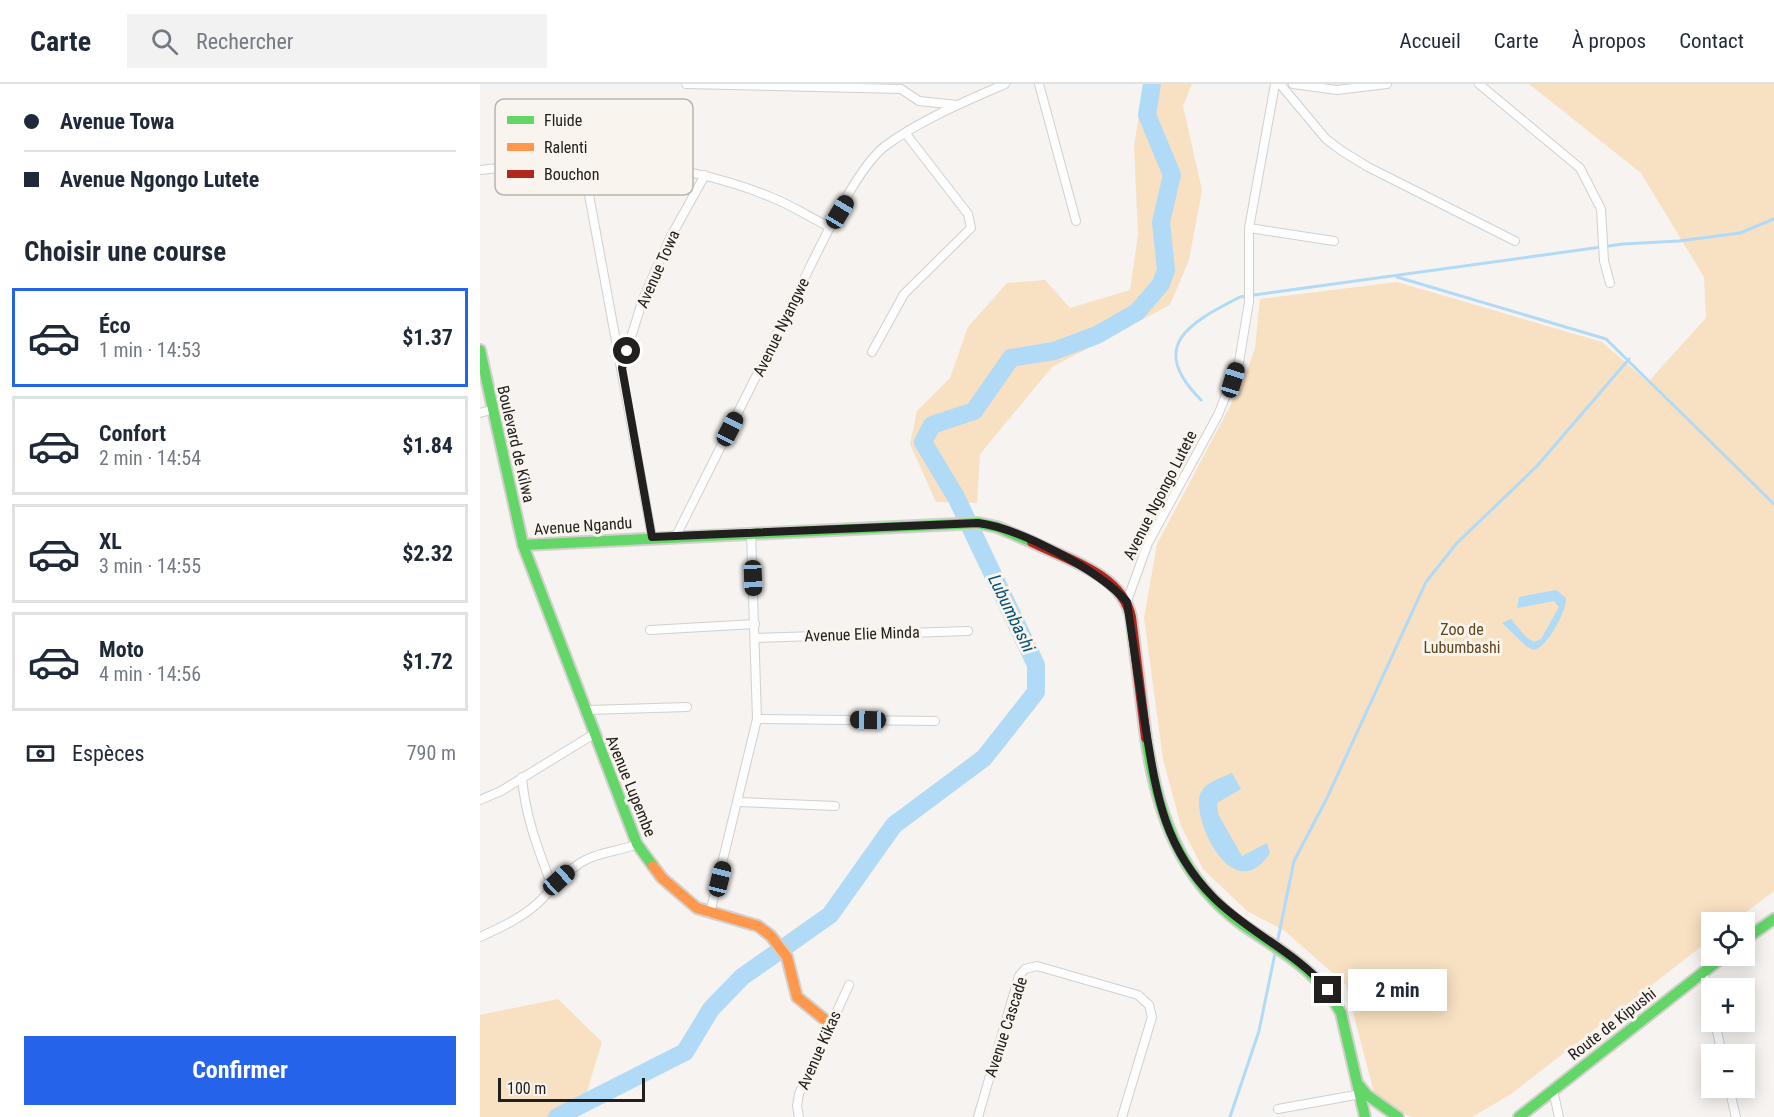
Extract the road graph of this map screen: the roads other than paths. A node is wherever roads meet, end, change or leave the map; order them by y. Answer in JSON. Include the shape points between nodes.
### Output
{"nodes":[{"id":1,"x":686,"y":84,"type":"edge"},
{"id":2,"x":1005,"y":84,"type":"edge"},
{"id":3,"x":1039,"y":84,"type":"edge"},
{"id":4,"x":1278,"y":84,"type":"edge"},
{"id":5,"x":1293,"y":84,"type":"edge"},
{"id":6,"x":1387,"y":84,"type":"edge"},
{"id":7,"x":1479,"y":84,"type":"edge"},
{"id":8,"x":827,"y":86,"type":"edge"},
{"id":9,"x":957,"y":105,"type":"junction"},
{"id":10,"x":906,"y":134,"type":"junction"},
{"id":11,"x":495,"y":169,"type":"edge"},
{"id":12,"x":480,"y":170,"type":"edge"},
{"id":13,"x":693,"y":173,"type":"edge"},
{"id":14,"x":705,"y":175,"type":"junction"},
{"id":15,"x":589,"y":195,"type":"edge"},
{"id":16,"x":1076,"y":221,"type":"dead end"},
{"id":17,"x":830,"y":227,"type":"junction"},
{"id":18,"x":1249,"y":228,"type":"junction"},
{"id":19,"x":1334,"y":241,"type":"dead end"},
{"id":20,"x":1515,"y":241,"type":"dead end"},
{"id":21,"x":1610,"y":283,"type":"dead end"},
{"id":22,"x":480,"y":350,"type":"edge"},
{"id":23,"x":872,"y":352,"type":"dead end"},
{"id":24,"x":622,"y":368,"type":"junction"},
{"id":25,"x":491,"y":410,"type":"junction"},
{"id":26,"x":480,"y":413,"type":"edge"},
{"id":27,"x":752,"y":532,"type":"junction"},
{"id":28,"x":676,"y":536,"type":"junction"},
{"id":29,"x":652,"y":537,"type":"junction"},
{"id":30,"x":524,"y":545,"type":"junction"},
{"id":31,"x":1127,"y":602,"type":"junction"},
{"id":32,"x":755,"y":624,"type":"junction"},
{"id":33,"x":650,"y":630,"type":"dead end"},
{"id":34,"x":968,"y":631,"type":"dead end"},
{"id":35,"x":756,"y":638,"type":"junction"},
{"id":36,"x":687,"y":707,"type":"dead end"},
{"id":37,"x":588,"y":710,"type":"junction"},
{"id":38,"x":757,"y":719,"type":"junction"},
{"id":39,"x":935,"y":721,"type":"dead end"},
{"id":40,"x":594,"y":734,"type":"junction"},
{"id":41,"x":522,"y":777,"type":"junction"},
{"id":42,"x":480,"y":800,"type":"edge"},
{"id":43,"x":738,"y":802,"type":"junction"},
{"id":44,"x":835,"y":806,"type":"dead end"},
{"id":45,"x":637,"y":844,"type":"junction"},
{"id":46,"x":552,"y":886,"type":"junction"},
{"id":47,"x":710,"y":913,"type":"junction"},
{"id":48,"x":1774,"y":919,"type":"edge"},
{"id":49,"x":1755,"y":932,"type":"edge"},
{"id":50,"x":480,"y":937,"type":"edge"},
{"id":51,"x":1711,"y":966,"type":"edge"},
{"id":52,"x":1703,"y":972,"type":"junction"},
{"id":53,"x":1704,"y":978,"type":"edge"},
{"id":54,"x":849,"y":985,"type":"dead end"},
{"id":55,"x":829,"y":1023,"type":"junction"},
{"id":56,"x":1360,"y":1089,"type":"junction"},
{"id":57,"x":1553,"y":1090,"type":"junction"},
{"id":58,"x":1732,"y":1098,"type":"edge"},
{"id":59,"x":1278,"y":1110,"type":"dead end"},
{"id":60,"x":800,"y":1117,"type":"edge"},
{"id":61,"x":978,"y":1117,"type":"edge"},
{"id":62,"x":1122,"y":1117,"type":"edge"},
{"id":63,"x":1365,"y":1117,"type":"edge"},
{"id":64,"x":1398,"y":1117,"type":"edge"},
{"id":65,"x":1519,"y":1117,"type":"edge"},
{"id":66,"x":1559,"y":1117,"type":"edge"},
{"id":67,"x":1736,"y":1117,"type":"edge"}],
"edges":[{"from":1,"to":8,"type":"street"},
{"from":2,"to":9,"type":"street","name":"Avenue Nyangwe"},
{"from":3,"to":16,"type":"street"},
{"from":4,"to":18,"type":"street","name":"Avenue Ngongo Lutete"},
{"from":4,"to":20,"type":"street","via":[[1326,139],[1342,151]]},
{"from":5,"to":6,"type":"street","via":[[1337,90]]},
{"from":7,"to":21,"type":"street","via":[[1580,168],[1601,209],[1604,261]]},
{"from":8,"to":9,"type":"street","via":[[901,89],[919,101]]},
{"from":9,"to":10,"type":"street","name":"Avenue Nyangwe"},
{"from":10,"to":17,"type":"street","name":"Avenue Nyangwe","via":[[884,147],[868,164]]},
{"from":10,"to":23,"type":"street","via":[[968,214],[971,228],[904,294]]},
{"from":11,"to":12,"type":"street"},
{"from":13,"to":14,"type":"street"},
{"from":14,"to":17,"type":"street","via":[[773,198]]},
{"from":14,"to":24,"type":"street","name":"Avenue Towa","via":[[670,238],[643,299]]},
{"from":15,"to":24,"type":"street","name":"Avenue Towa"},
{"from":17,"to":28,"type":"street","name":"Avenue Nyangwe"},
{"from":18,"to":19,"type":"street"},
{"from":18,"to":31,"type":"street","name":"Avenue Ngongo Lutete","via":[[1249,302],[1243,346],[1226,399],[1148,543]]},
{"from":22,"to":25,"type":"main road","name":"Boulevard de Kilwa"},
{"from":24,"to":29,"type":"street","name":"Avenue Towa"},
{"from":25,"to":26,"type":"street"},
{"from":25,"to":30,"type":"main road","name":"Boulevard de Kilwa"},
{"from":27,"to":28,"type":"main road","name":"Avenue Ngandu"},
{"from":27,"to":31,"type":"main road","name":"Avenue Ngandu","via":[[978,523],[1005,530],[1080,566],[1107,581]]},
{"from":27,"to":32,"type":"street"},
{"from":28,"to":29,"type":"main road","name":"Avenue Ngandu"},
{"from":29,"to":30,"type":"main road","name":"Avenue Ngandu"},
{"from":30,"to":37,"type":"main road","name":"Avenue Lupembe"},
{"from":31,"to":56,"type":"main road","name":"Avenue Ngongo Lutete","via":[[1155,786],[1164,821],[1183,860],[1207,890],[1240,922],[1320,980],[1336,1001]]},
{"from":32,"to":33,"type":"street"},
{"from":32,"to":35,"type":"street"},
{"from":34,"to":35,"type":"street","name":"Avenue Elie Minda"},
{"from":35,"to":38,"type":"street"},
{"from":36,"to":37,"type":"street"},
{"from":37,"to":40,"type":"main road","name":"Avenue Lupembe"},
{"from":38,"to":39,"type":"street"},
{"from":38,"to":43,"type":"street"},
{"from":40,"to":41,"type":"street"},
{"from":40,"to":45,"type":"main road","name":"Avenue Lupembe"},
{"from":41,"to":42,"type":"street"},
{"from":41,"to":46,"type":"street","via":[[531,829]]},
{"from":43,"to":44,"type":"street"},
{"from":43,"to":47,"type":"street"},
{"from":45,"to":46,"type":"street","via":[[595,855]]},
{"from":45,"to":47,"type":"main road","name":"Avenue Lupembe","via":[[662,878],[691,903]]},
{"from":46,"to":50,"type":"street","via":[[543,898],[507,925]]},
{"from":47,"to":55,"type":"main road","name":"Avenue Lupembe","via":[[758,926],[775,940],[787,957],[797,997]]},
{"from":48,"to":49,"type":"main road"},
{"from":51,"to":52,"type":"main road","name":"Route de Kipushi"},
{"from":52,"to":53,"type":"street"},
{"from":52,"to":57,"type":"main road","name":"Route de Kipushi"},
{"from":54,"to":55,"type":"street","name":"Avenue Kikas"},
{"from":55,"to":60,"type":"street","name":"Avenue Kikas","via":[[798,1094]]},
{"from":56,"to":59,"type":"street"},
{"from":56,"to":63,"type":"main road","name":"Avenue Ngongo Lutete"},
{"from":56,"to":64,"type":"main road"},
{"from":57,"to":65,"type":"main road","name":"Route de Kipushi"},
{"from":57,"to":66,"type":"street"},
{"from":58,"to":67,"type":"street"},
{"from":61,"to":62,"type":"street","name":"Avenue Cascade","via":[[1020,976],[1025,969],[1037,966],[1138,995],[1149,1005],[1152,1017]]}]}
